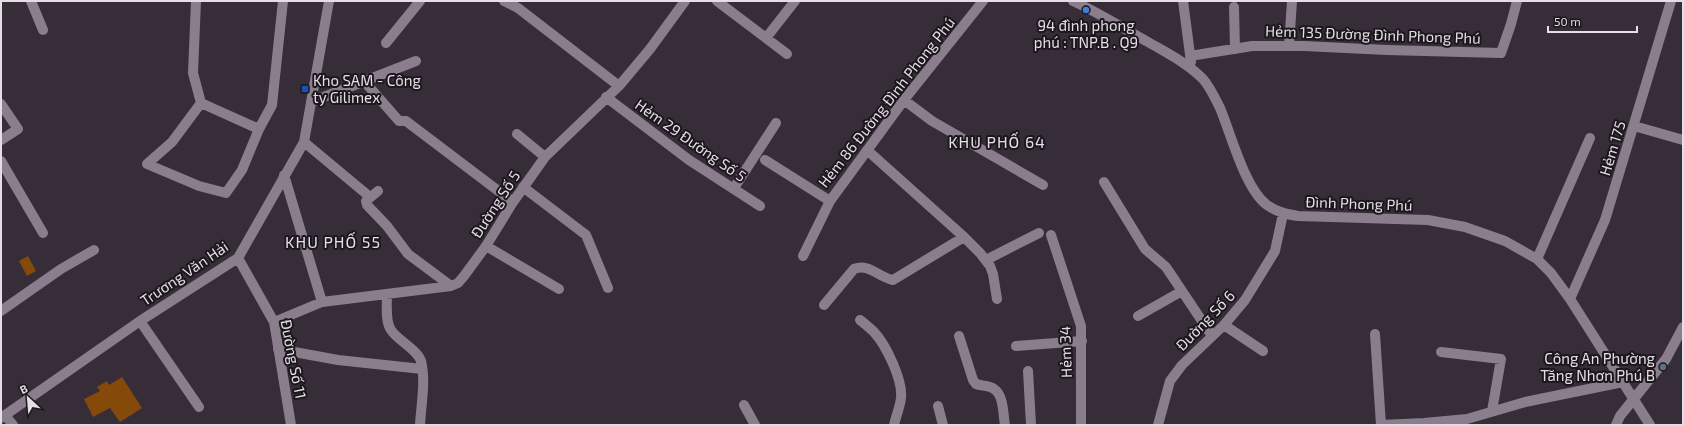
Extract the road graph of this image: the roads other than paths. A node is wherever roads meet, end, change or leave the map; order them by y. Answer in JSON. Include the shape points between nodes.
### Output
{"nodes":[{"id":1,"x":31,"y":1,"type":"edge"},
{"id":2,"x":196,"y":1,"type":"edge"},
{"id":3,"x":283,"y":1,"type":"edge"},
{"id":4,"x":329,"y":1,"type":"edge"},
{"id":5,"x":420,"y":1,"type":"edge"},
{"id":6,"x":504,"y":1,"type":"edge"},
{"id":7,"x":684,"y":1,"type":"edge"},
{"id":8,"x":717,"y":1,"type":"edge"},
{"id":9,"x":795,"y":1,"type":"edge"},
{"id":10,"x":983,"y":1,"type":"edge"},
{"id":11,"x":1073,"y":1,"type":"edge"},
{"id":12,"x":1183,"y":1,"type":"edge"},
{"id":13,"x":1292,"y":1,"type":"edge"},
{"id":14,"x":1517,"y":1,"type":"edge"},
{"id":15,"x":1671,"y":1,"type":"edge"},
{"id":16,"x":1234,"y":7,"type":"dead end"},
{"id":17,"x":43,"y":30,"type":"dead end"},
{"id":18,"x":766,"y":38,"type":"junction"},
{"id":19,"x":386,"y":43,"type":"dead end"},
{"id":20,"x":1289,"y":46,"type":"junction"},
{"id":21,"x":1235,"y":48,"type":"junction"},
{"id":22,"x":787,"y":54,"type":"dead end"},
{"id":23,"x":1190,"y":56,"type":"junction"},
{"id":24,"x":416,"y":61,"type":"dead end"},
{"id":25,"x":1192,"y":70,"type":"junction"},
{"id":26,"x":364,"y":81,"type":"junction"},
{"id":27,"x":619,"y":86,"type":"junction"},
{"id":28,"x":606,"y":97,"type":"junction"},
{"id":29,"x":904,"y":100,"type":"junction"},
{"id":30,"x":312,"y":102,"type":"junction"},
{"id":31,"x":1,"y":104,"type":"edge"},
{"id":32,"x":201,"y":104,"type":"junction"},
{"id":33,"x":776,"y":123,"type":"dead end"},
{"id":34,"x":1634,"y":126,"type":"junction"},
{"id":35,"x":259,"y":129,"type":"junction"},
{"id":36,"x":517,"y":134,"type":"dead end"},
{"id":37,"x":1590,"y":138,"type":"dead end"},
{"id":38,"x":1,"y":140,"type":"edge"},
{"id":39,"x":1683,"y":140,"type":"edge"},
{"id":40,"x":304,"y":142,"type":"junction"},
{"id":41,"x":867,"y":150,"type":"junction"},
{"id":42,"x":545,"y":157,"type":"junction"},
{"id":43,"x":765,"y":160,"type":"dead end"},
{"id":44,"x":1,"y":161,"type":"edge"},
{"id":45,"x":284,"y":175,"type":"junction"},
{"id":46,"x":1104,"y":182,"type":"dead end"},
{"id":47,"x":1043,"y":184,"type":"dead end"},
{"id":48,"x":523,"y":187,"type":"junction"},
{"id":49,"x":734,"y":188,"type":"junction"},
{"id":50,"x":830,"y":201,"type":"junction"},
{"id":51,"x":513,"y":202,"type":"junction"},
{"id":52,"x":760,"y":206,"type":"dead end"},
{"id":53,"x":1283,"y":214,"type":"junction"},
{"id":54,"x":44,"y":233,"type":"dead end"},
{"id":55,"x":1039,"y":233,"type":"dead end"},
{"id":56,"x":1051,"y":235,"type":"dead end"},
{"id":57,"x":964,"y":237,"type":"junction"},
{"id":58,"x":486,"y":246,"type":"junction"},
{"id":59,"x":94,"y":250,"type":"dead end"},
{"id":60,"x":803,"y":256,"type":"dead end"},
{"id":61,"x":238,"y":258,"type":"junction"},
{"id":62,"x":1537,"y":259,"type":"junction"},
{"id":63,"x":986,"y":260,"type":"junction"},
{"id":64,"x":451,"y":286,"type":"junction"},
{"id":65,"x":608,"y":288,"type":"dead end"},
{"id":66,"x":559,"y":289,"type":"dead end"},
{"id":67,"x":1182,"y":291,"type":"junction"},
{"id":68,"x":387,"y":294,"type":"junction"},
{"id":69,"x":1570,"y":299,"type":"junction"},
{"id":70,"x":997,"y":300,"type":"dead end"},
{"id":71,"x":322,"y":302,"type":"junction"},
{"id":72,"x":824,"y":306,"type":"dead end"},
{"id":73,"x":1,"y":311,"type":"edge"},
{"id":74,"x":1138,"y":316,"type":"dead end"},
{"id":75,"x":860,"y":320,"type":"dead end"},
{"id":76,"x":140,"y":321,"type":"junction"},
{"id":77,"x":274,"y":322,"type":"junction"},
{"id":78,"x":1224,"y":325,"type":"junction"},
{"id":79,"x":1683,"y":327,"type":"edge"},
{"id":80,"x":1375,"y":334,"type":"dead end"},
{"id":81,"x":959,"y":336,"type":"dead end"},
{"id":82,"x":1212,"y":336,"type":"junction"},
{"id":83,"x":1082,"y":341,"type":"junction"},
{"id":84,"x":1016,"y":346,"type":"dead end"},
{"id":85,"x":278,"y":349,"type":"junction"},
{"id":86,"x":1263,"y":351,"type":"dead end"},
{"id":87,"x":1441,"y":352,"type":"dead end"},
{"id":88,"x":422,"y":368,"type":"junction"},
{"id":89,"x":1028,"y":371,"type":"dead end"},
{"id":90,"x":1623,"y":382,"type":"junction"},
{"id":91,"x":1634,"y":399,"type":"junction"},
{"id":92,"x":744,"y":405,"type":"dead end"},
{"id":93,"x":938,"y":406,"type":"dead end"},
{"id":94,"x":199,"y":407,"type":"dead end"},
{"id":95,"x":1492,"y":411,"type":"junction"},
{"id":96,"x":3,"y":416,"type":"edge"},
{"id":97,"x":895,"y":421,"type":"edge"},
{"id":98,"x":13,"y":425,"type":"edge"},
{"id":99,"x":291,"y":425,"type":"edge"},
{"id":100,"x":420,"y":425,"type":"edge"},
{"id":101,"x":755,"y":425,"type":"edge"},
{"id":102,"x":943,"y":425,"type":"edge"},
{"id":103,"x":1005,"y":425,"type":"edge"},
{"id":104,"x":1031,"y":425,"type":"edge"},
{"id":105,"x":1082,"y":425,"type":"edge"},
{"id":106,"x":1158,"y":425,"type":"edge"},
{"id":107,"x":1381,"y":425,"type":"edge"},
{"id":108,"x":1616,"y":425,"type":"edge"},
{"id":109,"x":1650,"y":425,"type":"edge"}],
"edges":[{"from":1,"to":17,"type":"street"},
{"from":2,"to":32,"type":"street","via":[[193,72]]},
{"from":3,"to":35,"type":"street","via":[[272,105]]},
{"from":4,"to":30,"type":"street","name":"Trương Văn Hải"},
{"from":5,"to":19,"type":"street"},
{"from":6,"to":27,"type":"street","via":[[518,8]]},
{"from":7,"to":27,"type":"street","name":"Đường Số 5","via":[[650,49]]},
{"from":8,"to":18,"type":"street"},
{"from":9,"to":18,"type":"street"},
{"from":10,"to":29,"type":"street","name":"Hẻm 86 Đường Đình Phong Phú"},
{"from":11,"to":25,"type":"street","name":"Đình Phong Phú","via":[[1100,14]]},
{"from":12,"to":23,"type":"street"},
{"from":13,"to":20,"type":"street"},
{"from":14,"to":20,"type":"street","name":"Hẻm 135 Đường Đình Phong Phú","via":[[1501,53]]},
{"from":15,"to":34,"type":"street","name":"Hẻm 175"},
{"from":16,"to":21,"type":"street"},
{"from":18,"to":22,"type":"street"},
{"from":20,"to":21,"type":"street","name":"Hẻm 135 Đường Đình Phong Phú"},
{"from":21,"to":23,"type":"street","name":"Hẻm 135 Đường Đình Phong Phú"},
{"from":23,"to":25,"type":"street"},
{"from":24,"to":26,"type":"street"},
{"from":25,"to":53,"type":"street","name":"Đình Phong Phú","via":[[1204,81],[1214,96],[1256,193],[1266,204]]},
{"from":26,"to":30,"type":"street"},
{"from":26,"to":51,"type":"street","via":[[399,122],[406,121]]},
{"from":27,"to":28,"type":"street","name":"Đường Số 5"},
{"from":28,"to":42,"type":"street","name":"Đường Số 5"},
{"from":28,"to":49,"type":"street","name":"Hẻm 29 Đường Số 5","via":[[689,160]]},
{"from":29,"to":41,"type":"street","name":"Hẻm 86 Đường Đình Phong Phú"},
{"from":29,"to":47,"type":"street","via":[[932,121]]},
{"from":30,"to":40,"type":"street","name":"Trương Văn Hải"},
{"from":31,"to":38,"type":"street","via":[[18,129]]},
{"from":32,"to":35,"type":"street"},
{"from":32,"to":35,"type":"street","via":[[172,142],[147,164],[199,186],[226,194],[242,170]]},
{"from":33,"to":49,"type":"street"},
{"from":34,"to":39,"type":"street"},
{"from":34,"to":69,"type":"street","name":"Hẻm 175","via":[[1605,220]]},
{"from":36,"to":42,"type":"street"},
{"from":37,"to":62,"type":"street"},
{"from":40,"to":45,"type":"street","name":"Trương Văn Hải"},
{"from":40,"to":64,"type":"street","via":[[374,194],[366,203],[408,254]]},
{"from":41,"to":50,"type":"street","name":"Hẻm 86 Đường Đình Phong Phú"},
{"from":41,"to":57,"type":"street"},
{"from":42,"to":48,"type":"street","name":"Đường Số 5"},
{"from":43,"to":50,"type":"street","name":"Hẻm 86 Đường Đình Phong Phú"},
{"from":44,"to":54,"type":"street"},
{"from":45,"to":61,"type":"street","name":"Trương Văn Hải"},
{"from":45,"to":71,"type":"street"},
{"from":46,"to":67,"type":"street","via":[[1145,249],[1166,267]]},
{"from":48,"to":51,"type":"street","name":"Đường Số 5"},
{"from":48,"to":65,"type":"street","via":[[586,235]]},
{"from":49,"to":52,"type":"street","name":"Hẻm 29 Đường Số 5"},
{"from":50,"to":60,"type":"street"},
{"from":51,"to":58,"type":"street","name":"Đường Số 5"},
{"from":53,"to":62,"type":"street","name":"Đình Phong Phú","via":[[1428,220],[1465,227],[1505,241]]},
{"from":53,"to":78,"type":"street","name":"Đường Số 6","via":[[1275,251],[1245,300]]},
{"from":55,"to":63,"type":"street"},
{"from":56,"to":83,"type":"street","name":"Hẻm 34","via":[[1082,326]]},
{"from":57,"to":63,"type":"street"},
{"from":57,"to":72,"type":"street","via":[[892,280],[867,267],[854,269]]},
{"from":58,"to":64,"type":"street","name":"Đường Số 5","via":[[458,283]]},
{"from":58,"to":66,"type":"street"},
{"from":59,"to":73,"type":"street","via":[[61,269]]},
{"from":61,"to":76,"type":"street","name":"Trương Văn Hải"},
{"from":61,"to":77,"type":"street","name":"Đường Số 11"},
{"from":62,"to":69,"type":"street","name":"Đình Phong Phú"},
{"from":63,"to":70,"type":"street","via":[[993,274]]},
{"from":64,"to":68,"type":"street"},
{"from":67,"to":74,"type":"street"},
{"from":67,"to":82,"type":"street"},
{"from":68,"to":71,"type":"street"},
{"from":68,"to":88,"type":"street","via":[[391,331],[420,359]]},
{"from":69,"to":90,"type":"street","name":"Đình Phong Phú"},
{"from":71,"to":77,"type":"street"},
{"from":75,"to":97,"type":"street","via":[[883,344],[893,365],[901,397]]},
{"from":76,"to":94,"type":"street"},
{"from":76,"to":96,"type":"street","name":"Trương Văn Hải"},
{"from":77,"to":85,"type":"street","name":"Đường Số 11"},
{"from":78,"to":82,"type":"street","name":"Đường Số 6"},
{"from":78,"to":86,"type":"street"},
{"from":79,"to":91,"type":"street","via":[[1666,359]]},
{"from":80,"to":107,"type":"street"},
{"from":81,"to":103,"type":"street","via":[[972,380],[997,392]]},
{"from":82,"to":106,"type":"street","name":"Đường Số 6","via":[[1182,365],[1170,381]]},
{"from":83,"to":84,"type":"street"},
{"from":83,"to":105,"type":"street","name":"Hẻm 34"},
{"from":85,"to":88,"type":"street","via":[[338,360]]},
{"from":85,"to":99,"type":"street","name":"Đường Số 11"},
{"from":87,"to":95,"type":"street","via":[[1501,359]]},
{"from":88,"to":100,"type":"street"},
{"from":89,"to":104,"type":"street"},
{"from":90,"to":91,"type":"street","name":"Đình Phong Phú"},
{"from":90,"to":95,"type":"street"},
{"from":91,"to":108,"type":"street"},
{"from":91,"to":109,"type":"street","name":"Đình Phong Phú"},
{"from":92,"to":101,"type":"street"},
{"from":93,"to":102,"type":"street"},
{"from":95,"to":107,"type":"street","via":[[1467,419]]},
{"from":96,"to":98,"type":"street"}]}
